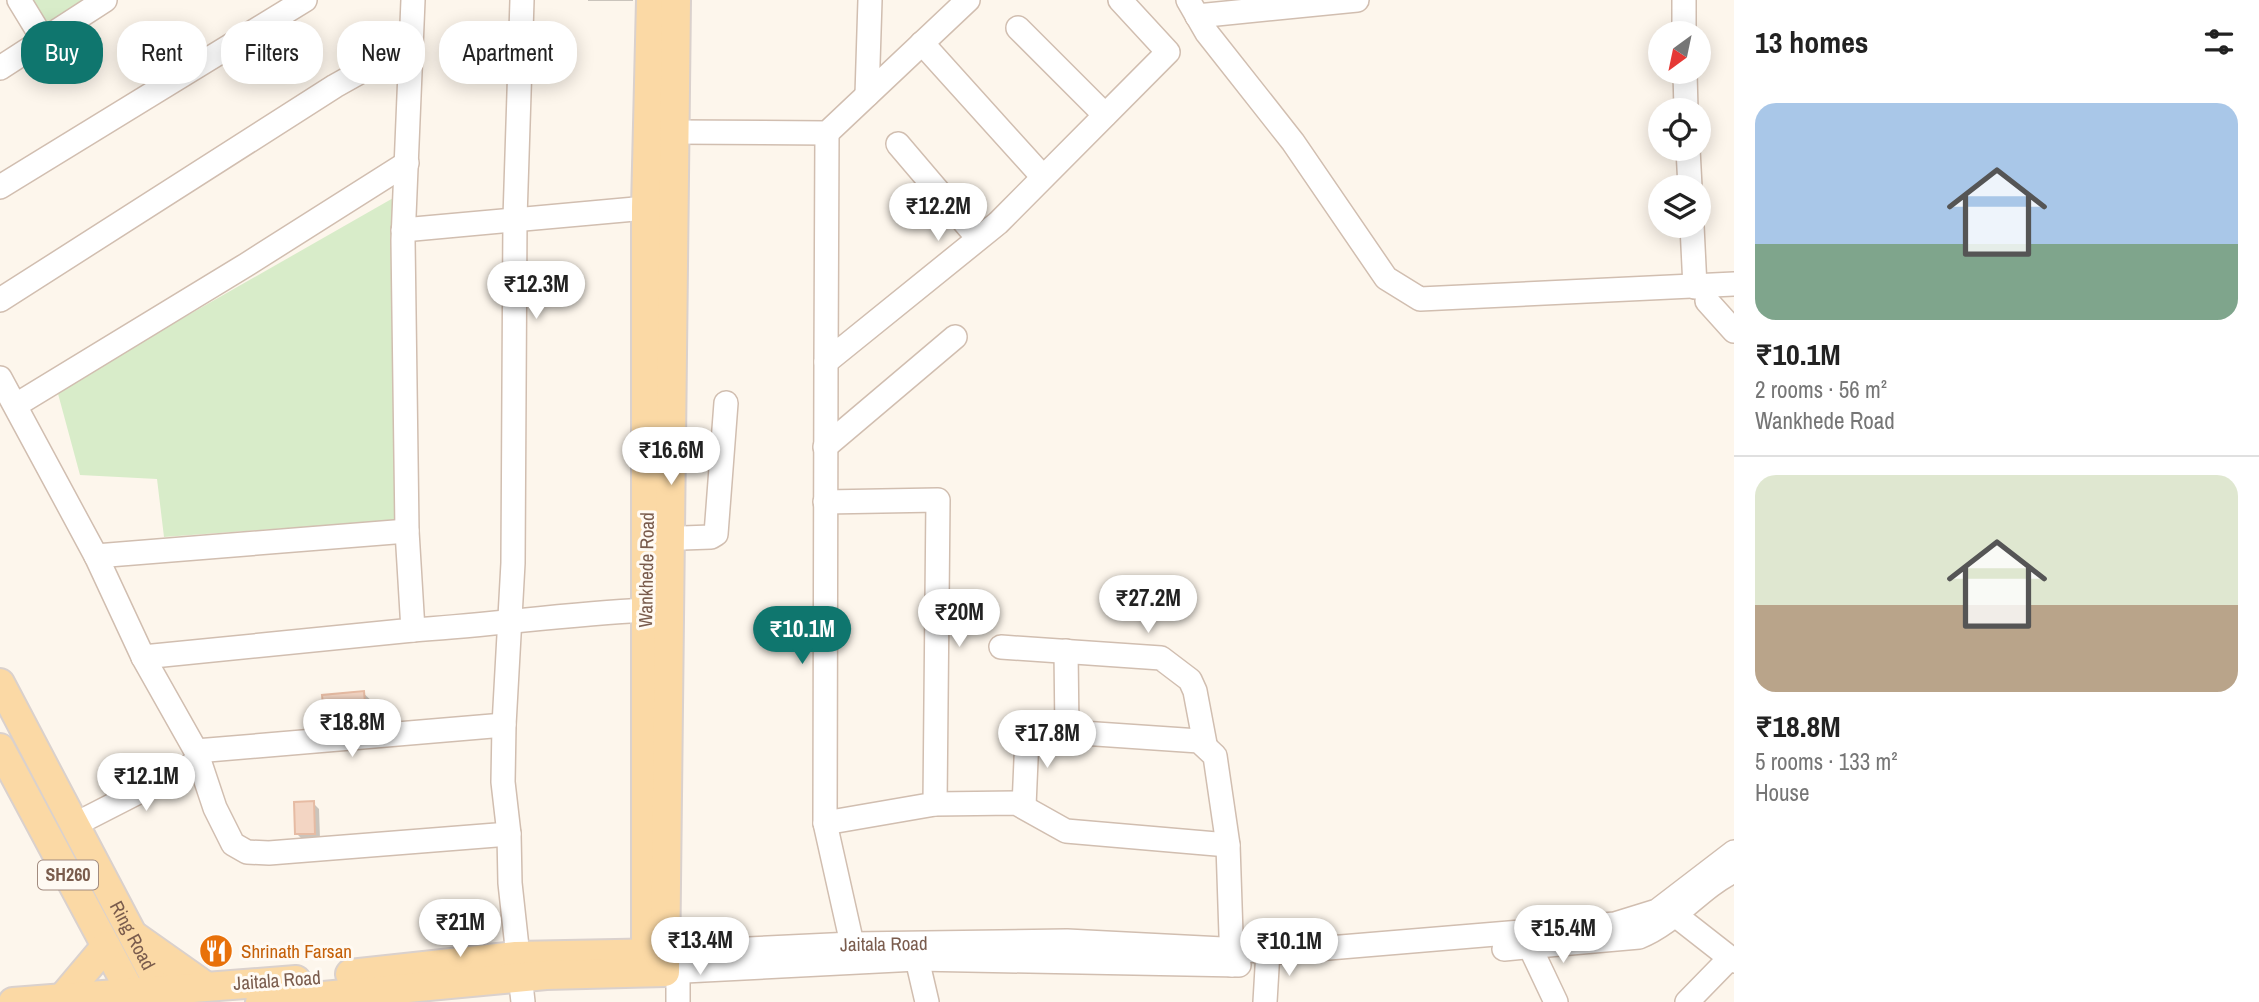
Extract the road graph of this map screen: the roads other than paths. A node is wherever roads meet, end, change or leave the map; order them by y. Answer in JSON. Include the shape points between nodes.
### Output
{"nodes":[{"id":1,"x":19,"y":0,"type":"edge"},
{"id":2,"x":105,"y":0,"type":"edge"},
{"id":3,"x":305,"y":0,"type":"edge"},
{"id":4,"x":413,"y":0,"type":"edge"},
{"id":5,"x":522,"y":0,"type":"edge"},
{"id":6,"x":651,"y":0,"type":"edge"},
{"id":7,"x":677,"y":0,"type":"edge"},
{"id":8,"x":870,"y":0,"type":"edge"},
{"id":9,"x":1120,"y":0,"type":"edge"},
{"id":10,"x":1357,"y":0,"type":"edge"},
{"id":11,"x":1684,"y":0,"type":"edge"},
{"id":12,"x":960,"y":4,"type":"edge"},
{"id":13,"x":1193,"y":8,"type":"edge"},
{"id":14,"x":32,"y":21,"type":"edge"},
{"id":15,"x":74,"y":21,"type":"edge"},
{"id":16,"x":412,"y":21,"type":"edge"},
{"id":17,"x":1684,"y":21,"type":"edge"},
{"id":18,"x":1018,"y":27,"type":"dead end"},
{"id":19,"x":922,"y":43,"type":"junction"},
{"id":20,"x":21,"y":55,"type":"edge"},
{"id":21,"x":0,"y":68,"type":"edge"},
{"id":22,"x":339,"y":84,"type":"edge"},
{"id":23,"x":409,"y":84,"type":"edge"},
{"id":24,"x":867,"y":95,"type":"junction"},
{"id":25,"x":1105,"y":115,"type":"junction"},
{"id":26,"x":674,"y":132,"type":"junction"},
{"id":27,"x":827,"y":133,"type":"junction"},
{"id":28,"x":898,"y":144,"type":"dead end"},
{"id":29,"x":407,"y":163,"type":"junction"},
{"id":30,"x":1043,"y":177,"type":"junction"},
{"id":31,"x":0,"y":187,"type":"edge"},
{"id":32,"x":646,"y":208,"type":"junction"},
{"id":33,"x":515,"y":218,"type":"junction"},
{"id":34,"x":403,"y":230,"type":"junction"},
{"id":35,"x":978,"y":238,"type":"junction"},
{"id":36,"x":1694,"y":238,"type":"edge"},
{"id":37,"x":1734,"y":284,"type":"edge"},
{"id":38,"x":1701,"y":294,"type":"junction"},
{"id":39,"x":0,"y":300,"type":"edge"},
{"id":40,"x":1734,"y":331,"type":"edge"},
{"id":41,"x":955,"y":337,"type":"dead end"},
{"id":42,"x":826,"y":362,"type":"junction"},
{"id":43,"x":0,"y":378,"type":"edge"},
{"id":44,"x":726,"y":402,"type":"dead end"},
{"id":45,"x":16,"y":405,"type":"junction"},
{"id":46,"x":825,"y":447,"type":"junction"},
{"id":47,"x":825,"y":502,"type":"junction"},
{"id":48,"x":407,"y":531,"type":"junction"},
{"id":49,"x":659,"y":539,"type":"junction"},
{"id":50,"x":96,"y":556,"type":"junction"},
{"id":51,"x":645,"y":610,"type":"junction"},
{"id":52,"x":510,"y":624,"type":"junction"},
{"id":53,"x":413,"y":630,"type":"junction"},
{"id":54,"x":1000,"y":647,"type":"dead end"},
{"id":55,"x":1066,"y":651,"type":"junction"},
{"id":56,"x":143,"y":657,"type":"junction"},
{"id":57,"x":0,"y":683,"type":"edge"},
{"id":58,"x":504,"y":724,"type":"junction"},
{"id":59,"x":1067,"y":732,"type":"junction"},
{"id":60,"x":1205,"y":744,"type":"junction"},
{"id":61,"x":0,"y":748,"type":"edge"},
{"id":62,"x":197,"y":756,"type":"junction"},
{"id":63,"x":935,"y":804,"type":"junction"},
{"id":64,"x":1024,"y":806,"type":"junction"},
{"id":65,"x":825,"y":822,"type":"junction"},
{"id":66,"x":74,"y":825,"type":"junction"},
{"id":67,"x":1734,"y":832,"type":"edge"},
{"id":68,"x":509,"y":834,"type":"junction"},
{"id":69,"x":1228,"y":845,"type":"junction"},
{"id":70,"x":1730,"y":861,"type":"edge"},
{"id":71,"x":1669,"y":911,"type":"junction"},
{"id":72,"x":131,"y":933,"type":"junction"},
{"id":73,"x":106,"y":946,"type":"junction"},
{"id":74,"x":1530,"y":947,"type":"junction"},
{"id":75,"x":854,"y":953,"type":"junction"},
{"id":76,"x":1232,"y":958,"type":"junction"},
{"id":77,"x":1268,"y":958,"type":"junction"},
{"id":78,"x":917,"y":959,"type":"junction"},
{"id":79,"x":1732,"y":959,"type":"edge"},
{"id":80,"x":663,"y":962,"type":"junction"},
{"id":81,"x":520,"y":979,"type":"edge"},
{"id":82,"x":204,"y":985,"type":"junction"},
{"id":83,"x":164,"y":995,"type":"edge"},
{"id":84,"x":63,"y":997,"type":"junction"},
{"id":85,"x":133,"y":997,"type":"edge"},
{"id":86,"x":13,"y":1002,"type":"edge"},
{"id":87,"x":260,"y":1002,"type":"edge"},
{"id":88,"x":678,"y":1002,"type":"edge"},
{"id":89,"x":928,"y":1002,"type":"edge"},
{"id":90,"x":1265,"y":1002,"type":"edge"},
{"id":91,"x":1556,"y":1002,"type":"edge"},
{"id":92,"x":1687,"y":1002,"type":"edge"}],
"edges":[{"from":1,"to":14,"type":"street"},
{"from":2,"to":15,"type":"street"},
{"from":3,"to":31,"type":"street"},
{"from":4,"to":16,"type":"street"},
{"from":5,"to":33,"type":"street"},
{"from":6,"to":32,"type":"main road","name":"Wankhede Road"},
{"from":7,"to":26,"type":"main road","name":"Wankhede Road"},
{"from":8,"to":24,"type":"street"},
{"from":9,"to":25,"type":"street","via":[[1168,52]]},
{"from":10,"to":13,"type":"street"},
{"from":11,"to":17,"type":"street"},
{"from":12,"to":19,"type":"street"},
{"from":13,"to":38,"type":"street","via":[[1386,278],[1402,290],[1420,299]]},
{"from":18,"to":25,"type":"street"},
{"from":19,"to":24,"type":"street"},
{"from":19,"to":30,"type":"street"},
{"from":20,"to":21,"type":"street"},
{"from":22,"to":39,"type":"street"},
{"from":23,"to":29,"type":"street"},
{"from":24,"to":27,"type":"street"},
{"from":25,"to":30,"type":"street"},
{"from":26,"to":27,"type":"street"},
{"from":26,"to":49,"type":"main road","name":"Wankhede Road"},
{"from":27,"to":42,"type":"street"},
{"from":28,"to":35,"type":"street"},
{"from":29,"to":34,"type":"street"},
{"from":29,"to":45,"type":"street"},
{"from":30,"to":35,"type":"street"},
{"from":32,"to":33,"type":"street"},
{"from":32,"to":49,"type":"main road","name":"Wankhede Road"},
{"from":33,"to":34,"type":"street"},
{"from":33,"to":52,"type":"street"},
{"from":34,"to":48,"type":"street"},
{"from":35,"to":42,"type":"street"},
{"from":36,"to":38,"type":"street"},
{"from":37,"to":38,"type":"street"},
{"from":38,"to":40,"type":"street"},
{"from":41,"to":46,"type":"street"},
{"from":42,"to":46,"type":"street"},
{"from":43,"to":45,"type":"street"},
{"from":44,"to":49,"type":"street","via":[[716,534]]},
{"from":45,"to":50,"type":"street"},
{"from":46,"to":47,"type":"street"},
{"from":47,"to":63,"type":"street","via":[[938,500]]},
{"from":47,"to":65,"type":"street"},
{"from":48,"to":50,"type":"street"},
{"from":48,"to":53,"type":"street"},
{"from":49,"to":51,"type":"main road","name":"Wankhede Road"},
{"from":49,"to":80,"type":"main road","name":"Wankhede Road"},
{"from":50,"to":56,"type":"street"},
{"from":51,"to":52,"type":"street","via":[[568,614]]},
{"from":51,"to":80,"type":"main road","name":"Wankhede Road"},
{"from":52,"to":53,"type":"street"},
{"from":52,"to":58,"type":"street"},
{"from":53,"to":56,"type":"street"},
{"from":54,"to":55,"type":"street"},
{"from":55,"to":59,"type":"street"},
{"from":55,"to":60,"type":"street","via":[[1161,657],[1170,662],[1195,691]]},
{"from":56,"to":62,"type":"street"},
{"from":57,"to":66,"type":"main road","name":"Ring Road","number":"SH260"},
{"from":58,"to":62,"type":"street"},
{"from":58,"to":68,"type":"street","via":[[503,782]]},
{"from":59,"to":60,"type":"street"},
{"from":59,"to":64,"type":"street","via":[[1027,737]]},
{"from":60,"to":69,"type":"street","via":[[1215,756]]},
{"from":61,"to":73,"type":"main road","number":"SH260"},
{"from":62,"to":66,"type":"street"},
{"from":62,"to":68,"type":"street","via":[[233,844],[247,852]]},
{"from":63,"to":64,"type":"street"},
{"from":63,"to":65,"type":"street"},
{"from":64,"to":69,"type":"street","via":[[1066,831]]},
{"from":65,"to":75,"type":"street"},
{"from":66,"to":72,"type":"main road","name":"Ring Road","number":"SH260"},
{"from":67,"to":70,"type":"street"},
{"from":68,"to":81,"type":"street"},
{"from":69,"to":76,"type":"street"},
{"from":70,"to":71,"type":"street","name":"Jaitala Road"},
{"from":70,"to":71,"type":"street","name":"Jaitala Road","via":[[1713,881]]},
{"from":71,"to":74,"type":"street","name":"Jaitala Road","via":[[1655,930],[1639,937]]},
{"from":71,"to":77,"type":"street","name":"Jaitala Road","via":[[1615,924]]},
{"from":71,"to":79,"type":"street"},
{"from":72,"to":82,"type":"main road"},
{"from":72,"to":83,"type":"main road","name":"Ring Road","number":"SH260"},
{"from":73,"to":84,"type":"main road"},
{"from":73,"to":85,"type":"main road","number":"SH260"},
{"from":74,"to":77,"type":"street","name":"Jaitala Road"},
{"from":74,"to":91,"type":"street"},
{"from":75,"to":76,"type":"street","name":"Jaitala Road","via":[[1067,941]]},
{"from":75,"to":78,"type":"street","name":"Jaitala Road"},
{"from":75,"to":80,"type":"street","name":"Jaitala Road"},
{"from":76,"to":77,"type":"street","name":"Jaitala Road"},
{"from":76,"to":78,"type":"street","name":"Jaitala Road"},
{"from":77,"to":90,"type":"street"},
{"from":78,"to":89,"type":"street"},
{"from":79,"to":92,"type":"street"},
{"from":80,"to":81,"type":"main road","name":"Jaitala Road"},
{"from":80,"to":88,"type":"street"},
{"from":81,"to":82,"type":"main road","name":"Jaitala Road"},
{"from":81,"to":87,"type":"main road","name":"Jaitala Road"},
{"from":82,"to":83,"type":"main road","name":"Jaitala Road"},
{"from":83,"to":85,"type":"main road","name":"Jaitala Road"},
{"from":84,"to":85,"type":"main road","name":"Jaitala Road"},
{"from":84,"to":86,"type":"main road","name":"Jaitala Road"}]}
